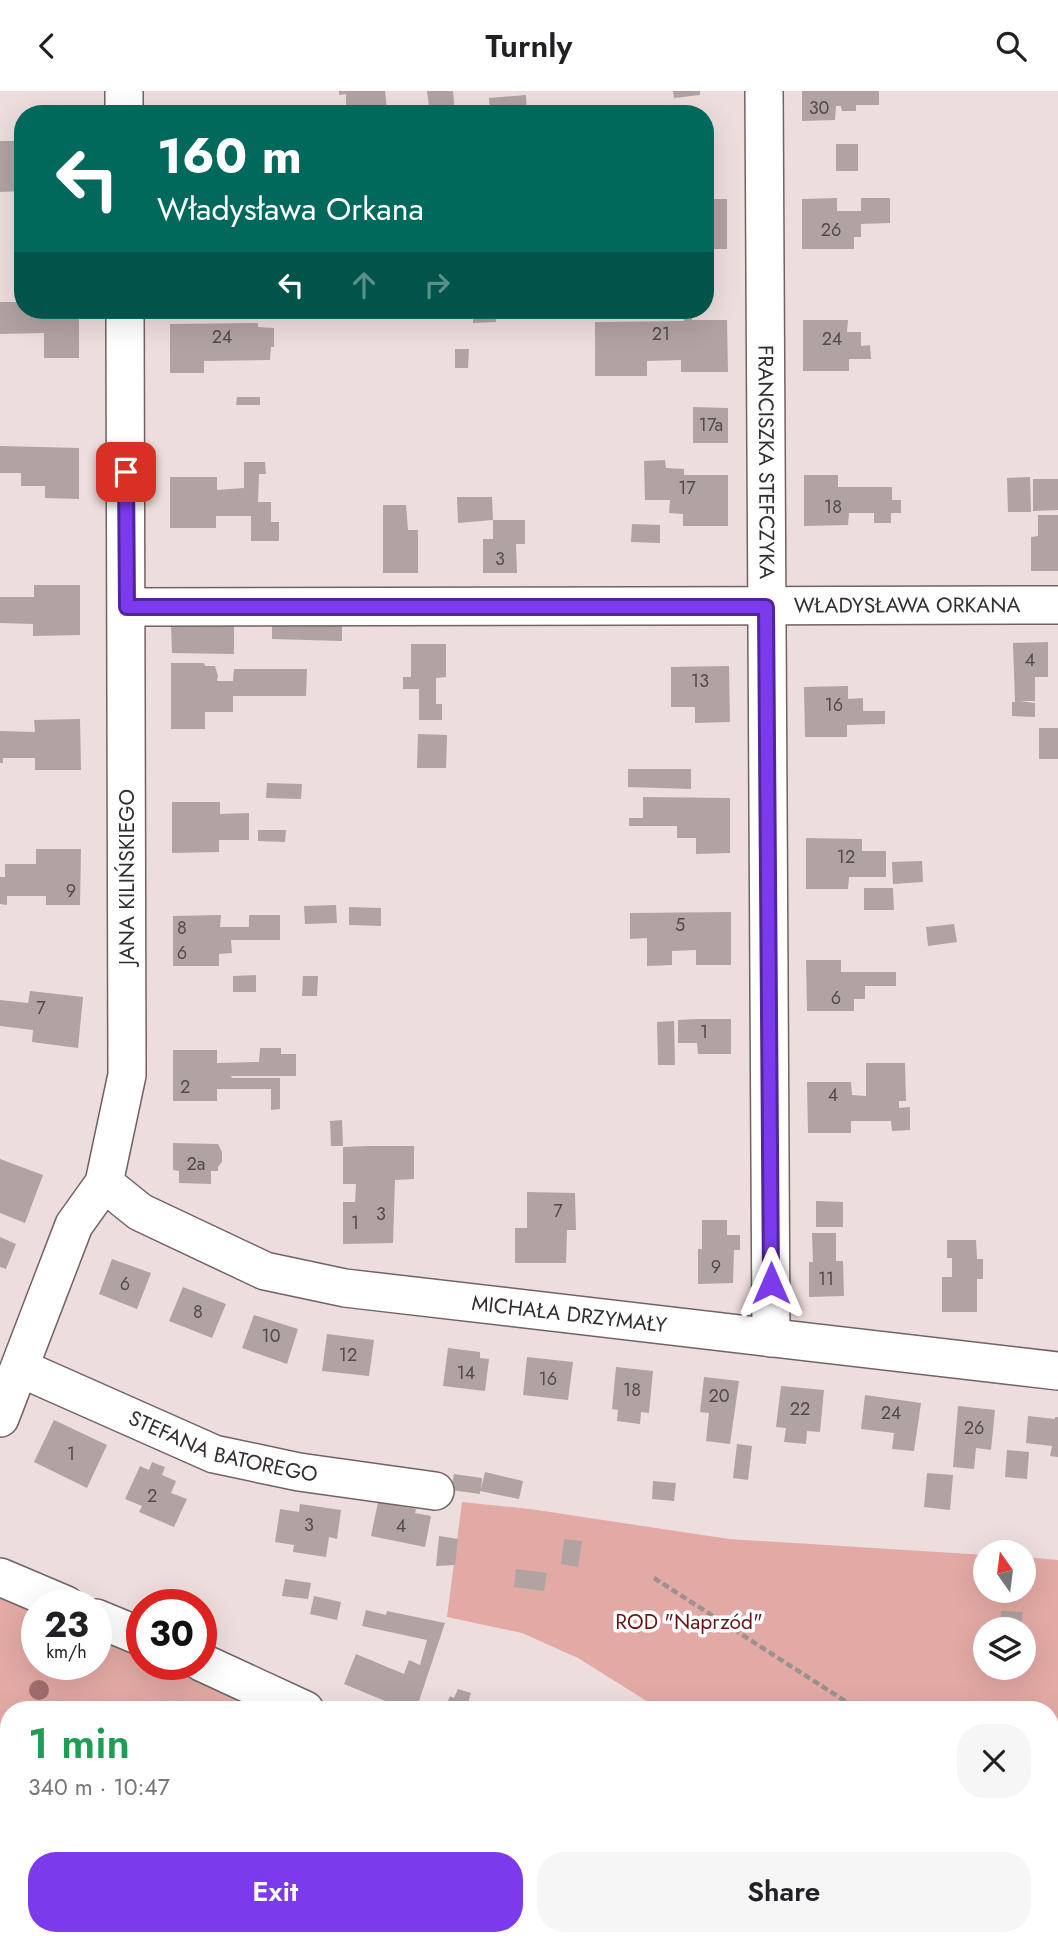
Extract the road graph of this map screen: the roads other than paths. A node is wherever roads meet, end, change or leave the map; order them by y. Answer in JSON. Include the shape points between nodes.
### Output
{"nodes":[{"id":1,"x":764,"y":91,"type":"edge"},
{"id":2,"x":125,"y":319,"type":"edge"},
{"id":3,"x":1058,"y":605,"type":"edge"},
{"id":4,"x":127,"y":607,"type":"junction"},
{"id":5,"x":766,"y":607,"type":"junction"},
{"id":6,"x":104,"y":1184,"type":"junction"},
{"id":7,"x":771,"y":1338,"type":"junction"},
{"id":8,"x":20,"y":1368,"type":"junction"},
{"id":9,"x":1058,"y":1371,"type":"edge"},
{"id":10,"x":0,"y":1418,"type":"edge"},
{"id":11,"x":435,"y":1491,"type":"dead end"},
{"id":12,"x":0,"y":1577,"type":"edge"},
{"id":13,"x":28,"y":1589,"type":"edge"},
{"id":14,"x":217,"y":1669,"type":"edge"},
{"id":15,"x":286,"y":1701,"type":"edge"}],
"edges":[{"from":1,"to":5,"type":"street","name":"FRANCISZKA STEFCZYKA"},
{"from":2,"to":4,"type":"street","name":"JANA KILIŃSKIEGO"},
{"from":3,"to":5,"type":"street","name":"WŁADYSŁAWA ORKANA"},
{"from":4,"to":5,"type":"street","name":"WŁADYSŁAWA ORKANA"},
{"from":4,"to":6,"type":"street","name":"JANA KILIŃSKIEGO","via":[[127,1075]]},
{"from":5,"to":7,"type":"street","name":"FRANCISZKA STEFCZYKA"},
{"from":6,"to":7,"type":"street","name":"MICHAŁA DRZYMAŁY","via":[[139,1212],[265,1271],[345,1288]]},
{"from":6,"to":8,"type":"street","name":"JANA KILIŃSKIEGO","via":[[74,1225]]},
{"from":7,"to":9,"type":"street","name":"MICHAŁA DRZYMAŁY"},
{"from":8,"to":10,"type":"street","name":"JANA KILIŃSKIEGO"},
{"from":8,"to":11,"type":"street","name":"STEFANA BATOREGO","via":[[214,1454],[299,1472]]},
{"from":12,"to":13,"type":"street"},
{"from":14,"to":15,"type":"street"}]}
